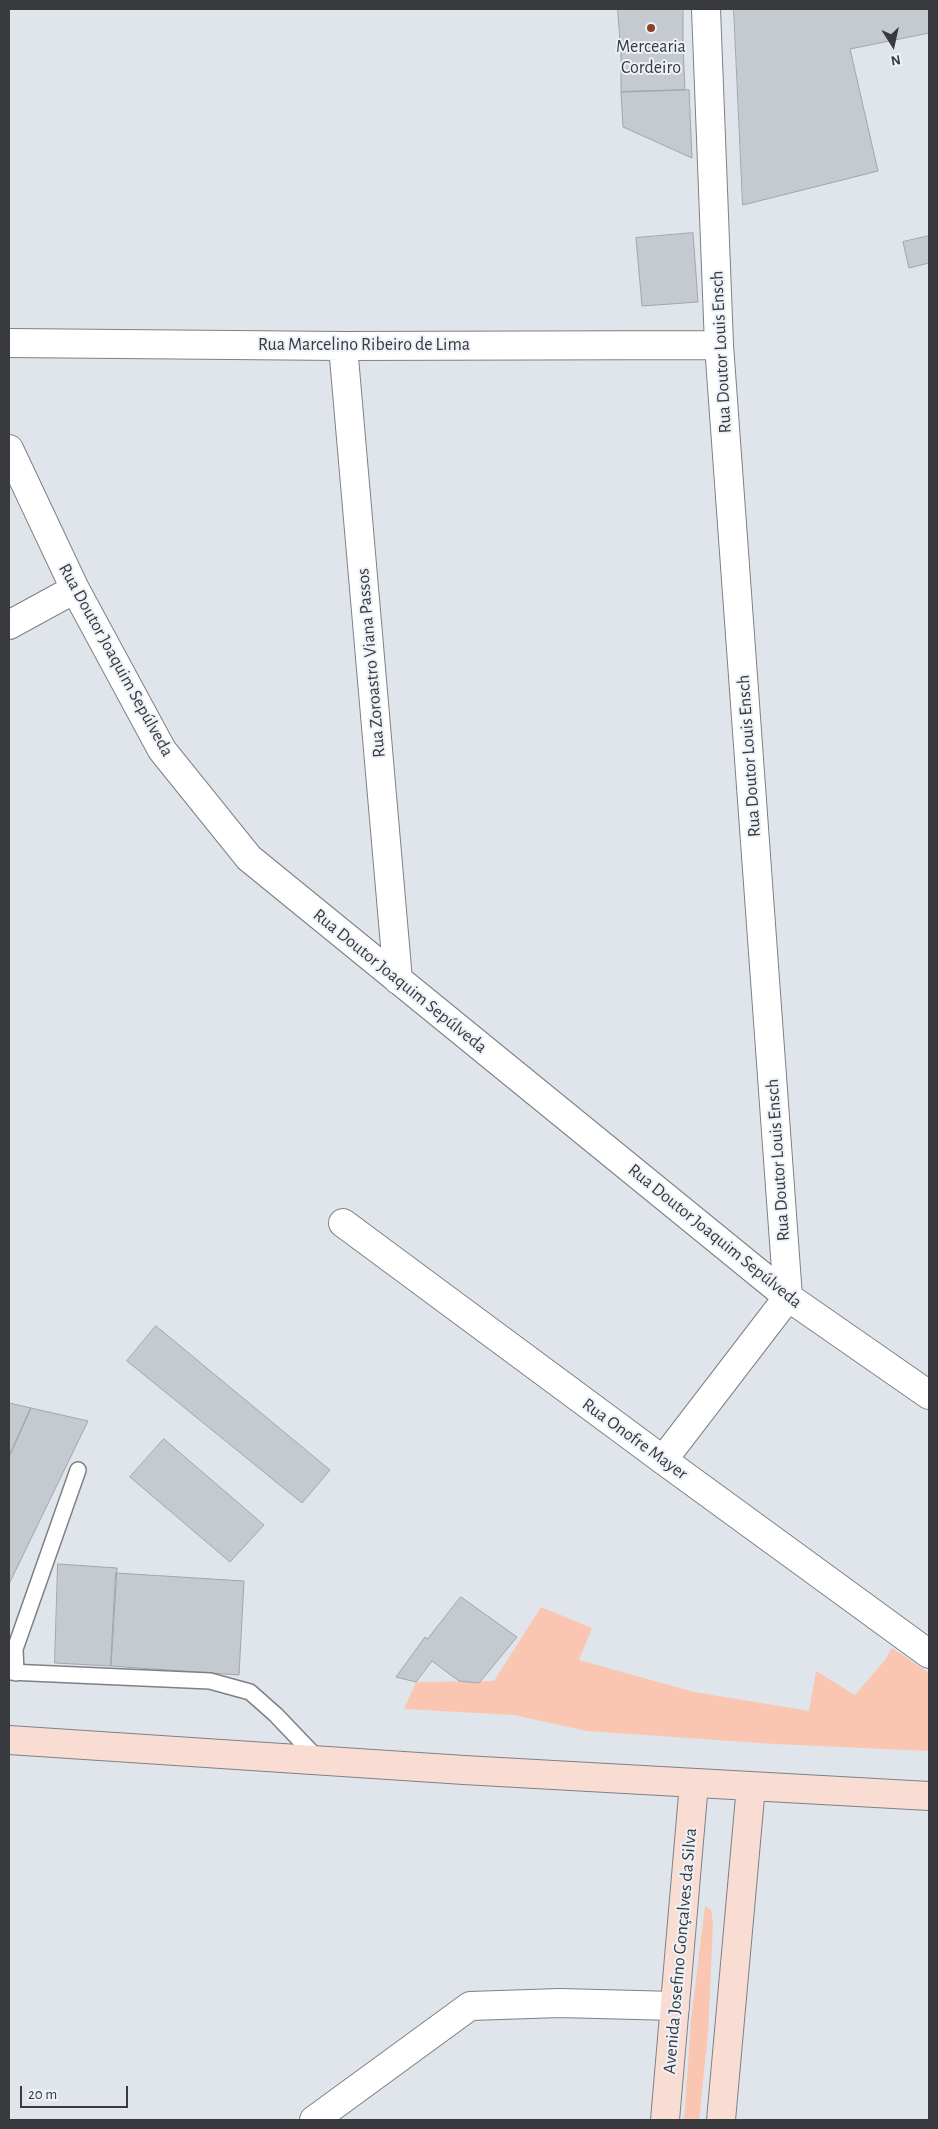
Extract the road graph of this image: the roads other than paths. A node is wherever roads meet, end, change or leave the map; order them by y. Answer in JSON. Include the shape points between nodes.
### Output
{"nodes":[{"id":1,"x":706,"y":9,"type":"edge"},
{"id":2,"x":9,"y":343,"type":"edge"},
{"id":3,"x":719,"y":345,"type":"junction"},
{"id":4,"x":343,"y":346,"type":"junction"},
{"id":5,"x":9,"y":449,"type":"edge"},
{"id":6,"x":75,"y":589,"type":"junction"},
{"id":7,"x":9,"y":625,"type":"edge"},
{"id":8,"x":398,"y":980,"type":"junction"},
{"id":9,"x":343,"y":1223,"type":"dead end"},
{"id":10,"x":788,"y":1297,"type":"junction"},
{"id":11,"x":929,"y":1394,"type":"edge"},
{"id":12,"x":663,"y":1460,"type":"junction"},
{"id":13,"x":78,"y":1470,"type":"dead end"},
{"id":14,"x":929,"y":1654,"type":"edge"},
{"id":15,"x":13,"y":1672,"type":"edge"},
{"id":16,"x":9,"y":1740,"type":"edge"},
{"id":17,"x":318,"y":1759,"type":"junction"},
{"id":18,"x":694,"y":1783,"type":"junction"},
{"id":19,"x":752,"y":1786,"type":"junction"},
{"id":20,"x":929,"y":1796,"type":"edge"},
{"id":21,"x":675,"y":2006,"type":"junction"},
{"id":22,"x":314,"y":2120,"type":"edge"},
{"id":23,"x":665,"y":2120,"type":"edge"},
{"id":24,"x":721,"y":2120,"type":"edge"}],
"edges":[{"from":1,"to":3,"type":"street","name":"Rua Doutor Louis Ensch"},
{"from":2,"to":4,"type":"street","name":"Rua Marcelino Ribeiro de Lima"},
{"from":3,"to":4,"type":"street","name":"Rua Marcelino Ribeiro de Lima"},
{"from":3,"to":10,"type":"street","name":"Rua Doutor Louis Ensch"},
{"from":4,"to":8,"type":"street","name":"Rua Zoroastro Viana Passos"},
{"from":5,"to":6,"type":"street","name":"Rua Doutor Joaquim Sepúlveda"},
{"from":6,"to":7,"type":"street"},
{"from":6,"to":8,"type":"street","name":"Rua Doutor Joaquim Sepúlveda","via":[[162,750],[249,858]]},
{"from":8,"to":10,"type":"street","name":"Rua Doutor Joaquim Sepúlveda"},
{"from":9,"to":12,"type":"street","name":"Rua Onofre Mayer"},
{"from":10,"to":11,"type":"street","name":"Rua Doutor Joaquim Sepúlveda"},
{"from":10,"to":12,"type":"street"},
{"from":12,"to":14,"type":"street","name":"Rua Onofre Mayer"},
{"from":13,"to":15,"type":"lane","via":[[15,1649]]},
{"from":15,"to":17,"type":"lane","via":[[210,1681],[250,1692]]},
{"from":16,"to":17,"type":"main road"},
{"from":17,"to":18,"type":"main road"},
{"from":18,"to":19,"type":"main road"},
{"from":18,"to":21,"type":"main road","name":"Avenida Josefino Gonçalves da Silva"},
{"from":19,"to":20,"type":"main road"},
{"from":19,"to":24,"type":"main road"},
{"from":21,"to":22,"type":"street","via":[[560,2003],[470,2006]]},
{"from":21,"to":23,"type":"main road","name":"Avenida Josefino Gonçalves da Silva"}]}
